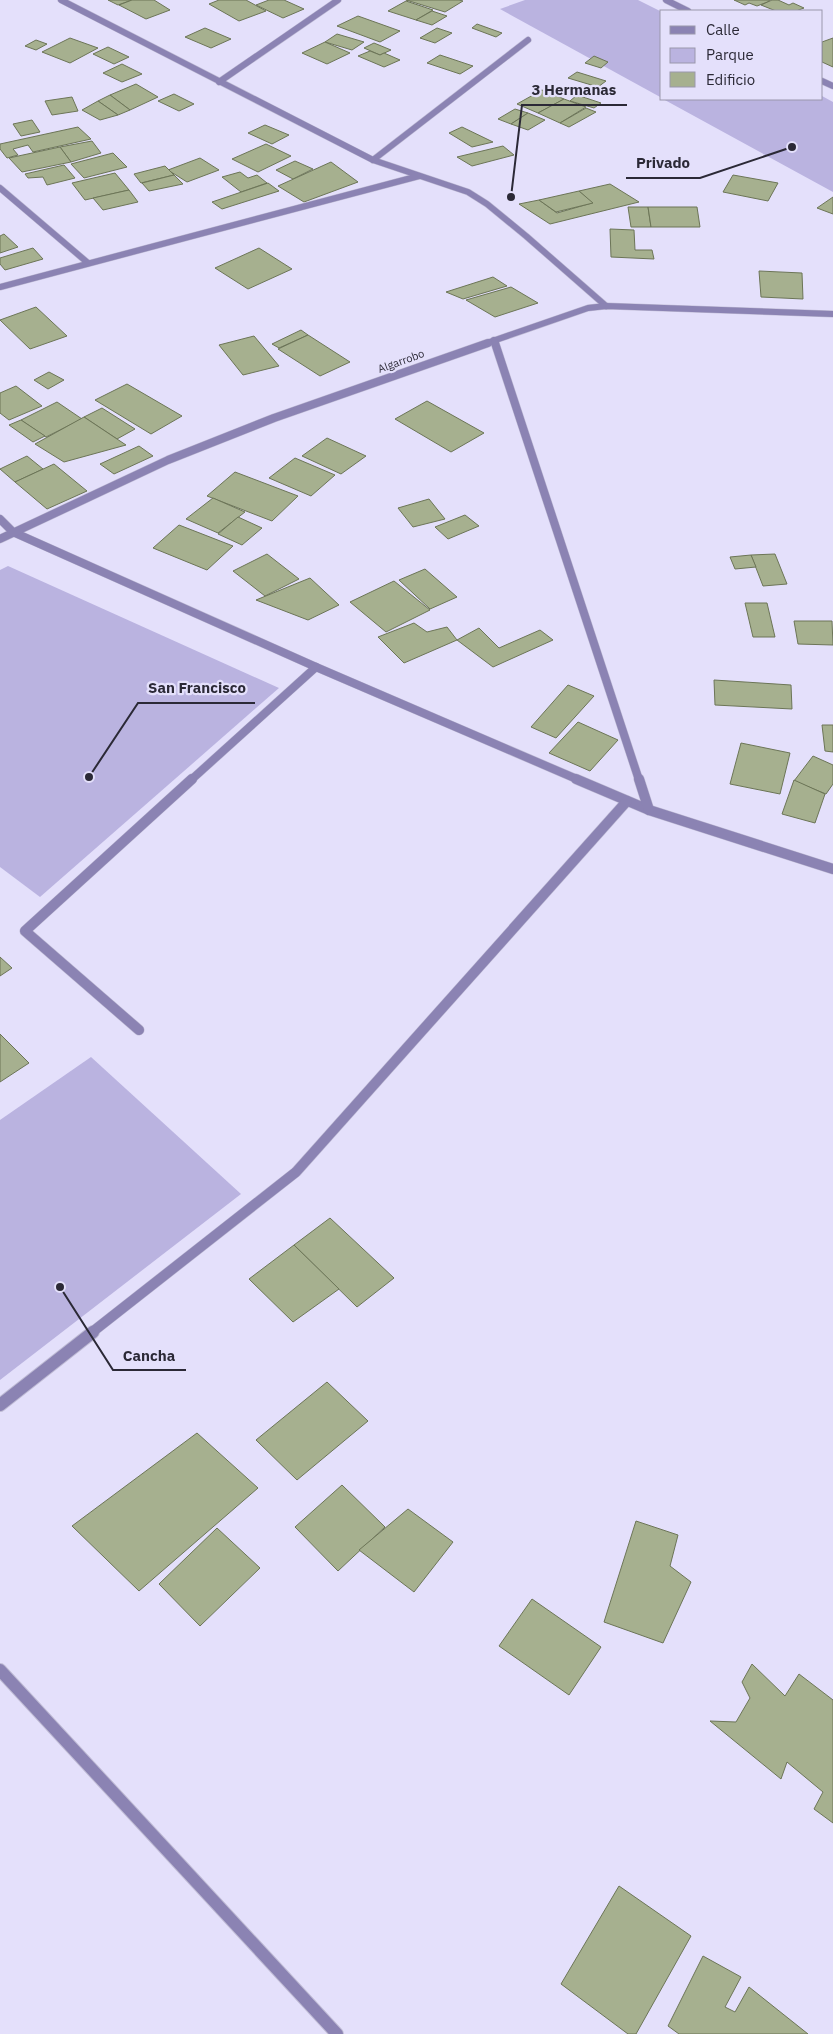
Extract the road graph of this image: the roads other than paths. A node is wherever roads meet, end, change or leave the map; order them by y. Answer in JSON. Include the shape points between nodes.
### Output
{"nodes":[{"id":1,"x":61,"y":0,"type":"edge"},
{"id":2,"x":79,"y":0,"type":"edge"},
{"id":3,"x":338,"y":0,"type":"edge"},
{"id":4,"x":666,"y":0,"type":"edge"},
{"id":5,"x":70,"y":6,"type":"junction"},
{"id":6,"x":686,"y":10,"type":"edge"},
{"id":7,"x":528,"y":40,"type":"dead end"},
{"id":8,"x":220,"y":82,"type":"junction"},
{"id":9,"x":373,"y":160,"type":"junction"},
{"id":10,"x":420,"y":176,"type":"junction"},
{"id":11,"x":0,"y":188,"type":"edge"},
{"id":12,"x":88,"y":263,"type":"junction"},
{"id":13,"x":0,"y":287,"type":"edge"},
{"id":14,"x":606,"y":306,"type":"junction"},
{"id":15,"x":833,"y":314,"type":"edge"},
{"id":16,"x":494,"y":340,"type":"junction"},
{"id":17,"x":0,"y":520,"type":"edge"},
{"id":18,"x":13,"y":532,"type":"junction"},
{"id":19,"x":0,"y":539,"type":"edge"},
{"id":20,"x":316,"y":666,"type":"junction"},
{"id":21,"x":627,"y":801,"type":"junction"},
{"id":22,"x":649,"y":810,"type":"junction"},
{"id":23,"x":833,"y":869,"type":"edge"},
{"id":24,"x":138,"y":1030,"type":"dead end"},
{"id":25,"x":0,"y":1405,"type":"edge"},
{"id":26,"x":0,"y":1670,"type":"edge"},
{"id":27,"x":336,"y":2034,"type":"edge"}],
"edges":[{"from":1,"to":5,"type":"street"},
{"from":2,"to":5,"type":"street"},
{"from":3,"to":8,"type":"street"},
{"from":4,"to":6,"type":"street"},
{"from":5,"to":8,"type":"street"},
{"from":7,"to":9,"type":"street"},
{"from":8,"to":9,"type":"street"},
{"from":9,"to":10,"type":"street"},
{"from":10,"to":12,"type":"street"},
{"from":10,"to":14,"type":"street","via":[[468,192],[487,204]]},
{"from":11,"to":12,"type":"street"},
{"from":12,"to":13,"type":"street"},
{"from":14,"to":15,"type":"street","name":"Algarrobo"},
{"from":14,"to":16,"type":"street","name":"Algarrobo","via":[[588,308]]},
{"from":16,"to":18,"type":"street","name":"Algarrobo","via":[[266,421],[168,460]]},
{"from":16,"to":22,"type":"street"},
{"from":17,"to":18,"type":"street"},
{"from":18,"to":19,"type":"street","name":"Algarrobo"},
{"from":18,"to":20,"type":"street"},
{"from":20,"to":21,"type":"street"},
{"from":20,"to":24,"type":"street","via":[[25,931]]},
{"from":21,"to":22,"type":"street"},
{"from":21,"to":25,"type":"street","via":[[296,1172]]},
{"from":22,"to":23,"type":"street"},
{"from":26,"to":27,"type":"street"}]}
